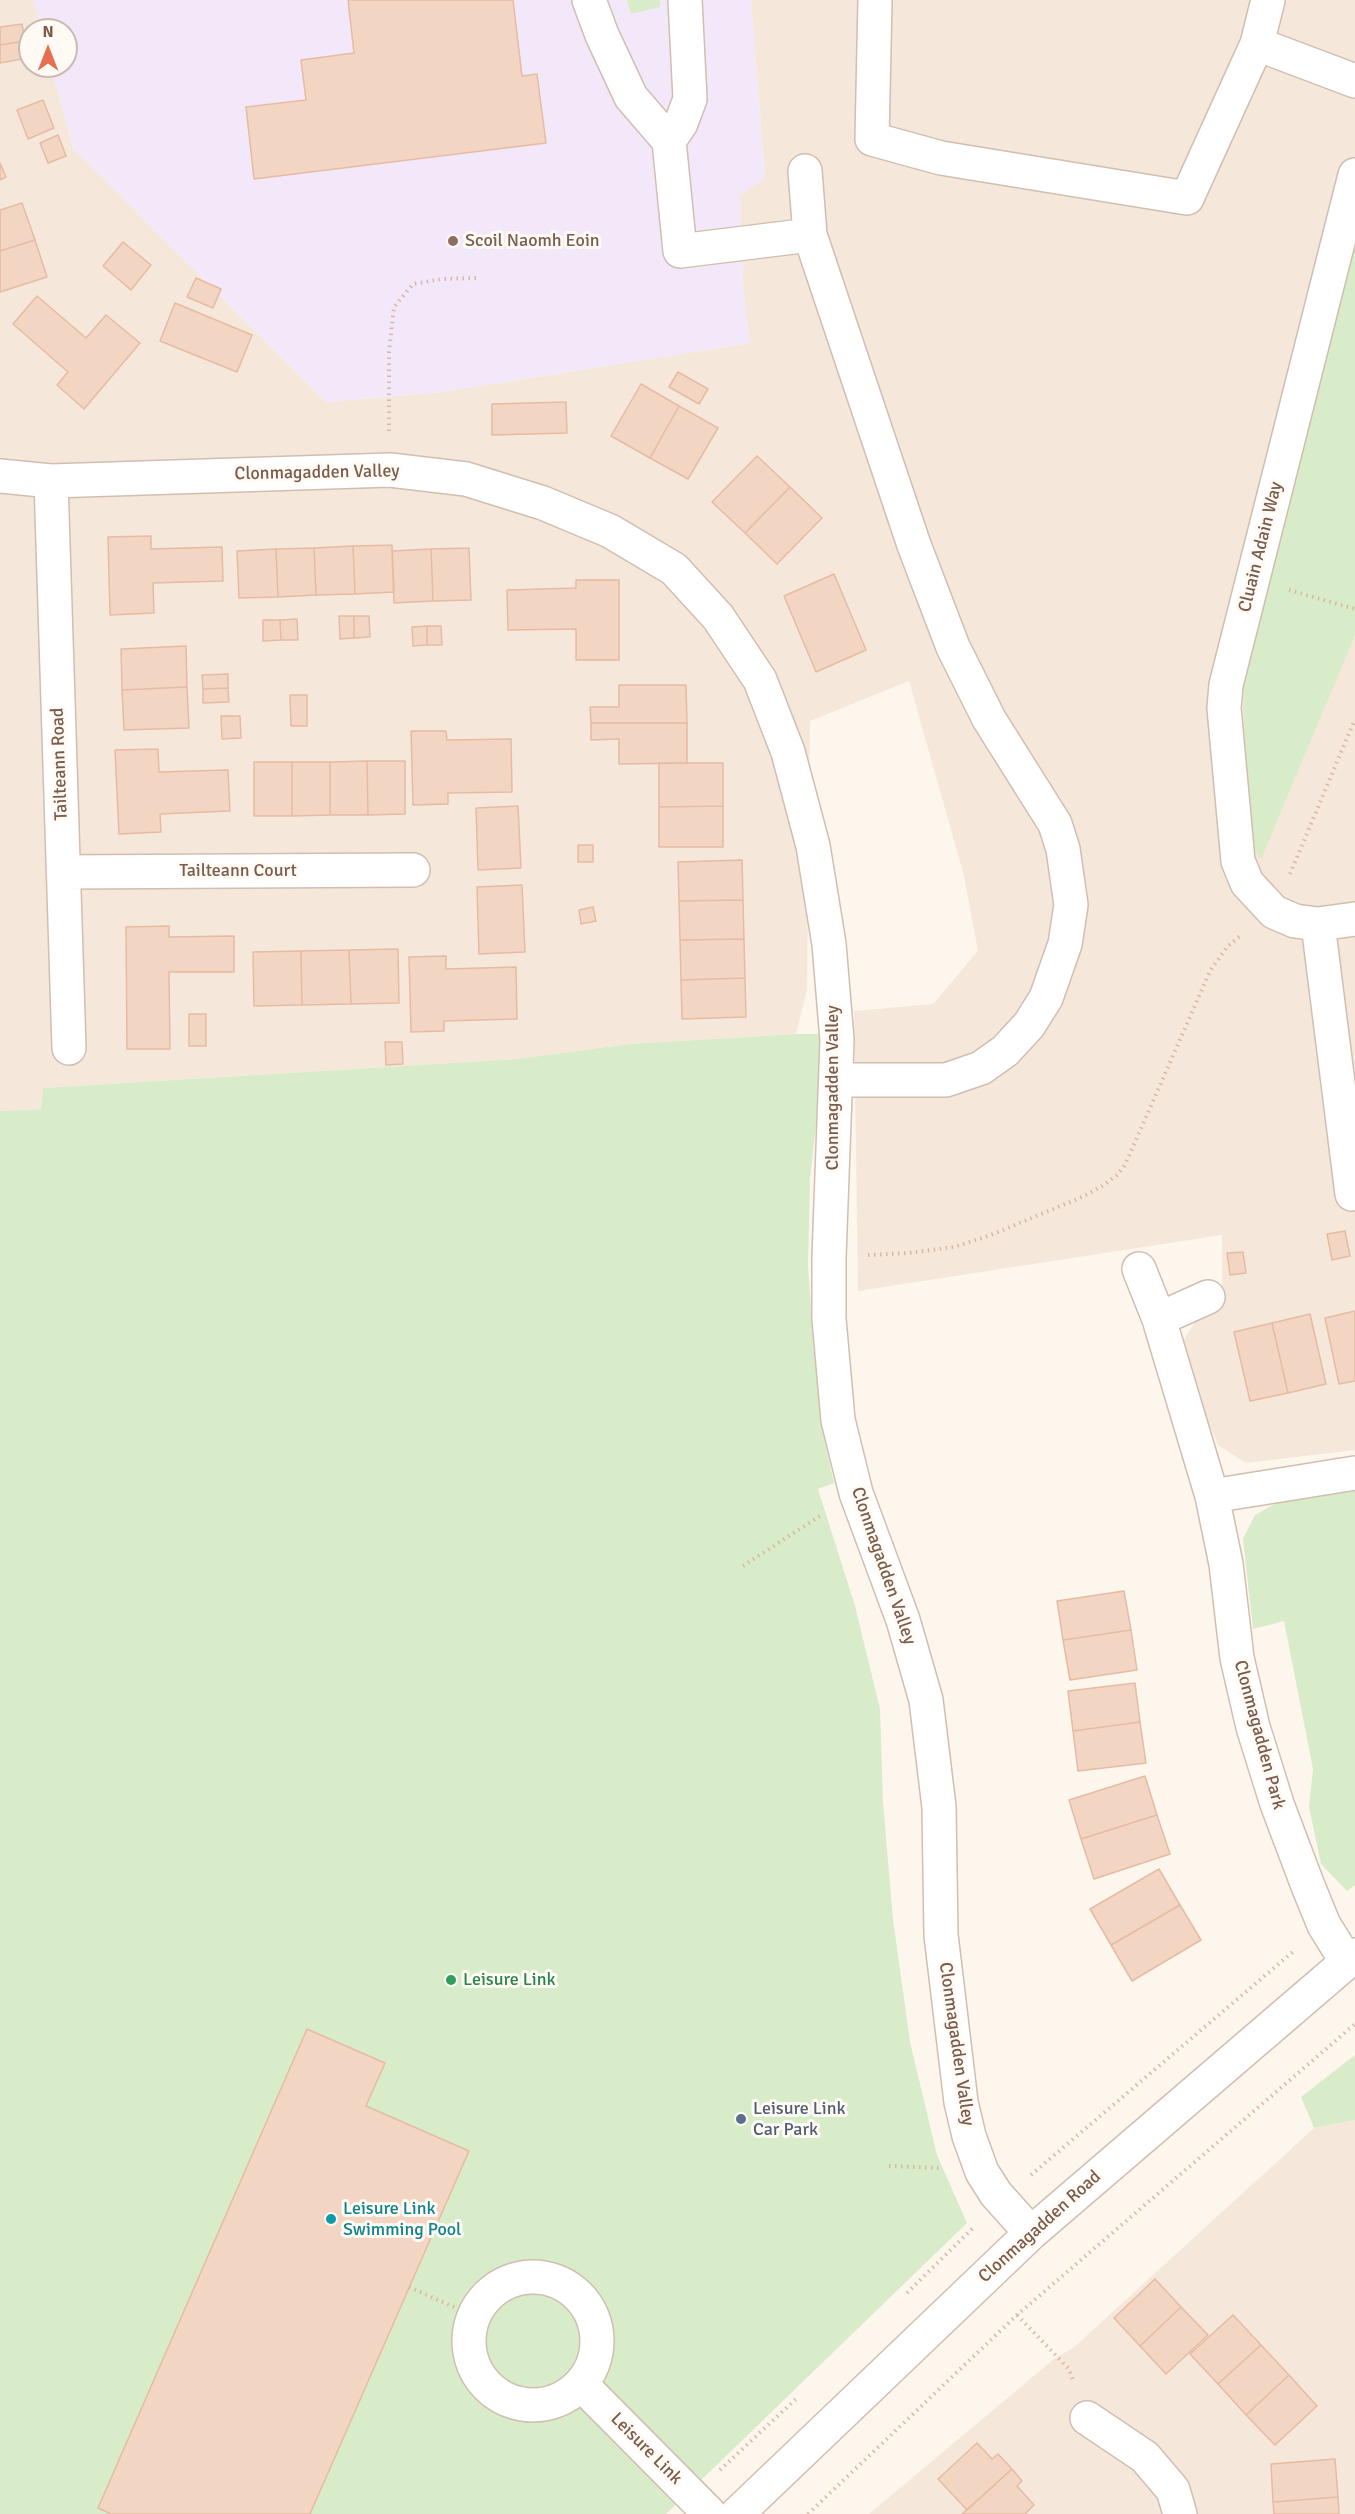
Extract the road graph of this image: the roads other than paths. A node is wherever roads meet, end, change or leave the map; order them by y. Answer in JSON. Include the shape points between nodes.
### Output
{"nodes":[{"id":1,"x":589,"y":0,"type":"edge"},
{"id":2,"x":685,"y":0,"type":"edge"},
{"id":3,"x":875,"y":0,"type":"edge"},
{"id":4,"x":1269,"y":0,"type":"edge"},
{"id":5,"x":1257,"y":44,"type":"junction"},
{"id":6,"x":1355,"y":81,"type":"edge"},
{"id":7,"x":669,"y":141,"type":"junction"},
{"id":8,"x":805,"y":171,"type":"dead end"},
{"id":9,"x":1355,"y":176,"type":"edge"},
{"id":10,"x":810,"y":235,"type":"junction"},
{"id":11,"x":0,"y":476,"type":"edge"},
{"id":12,"x":51,"y":481,"type":"junction"},
{"id":13,"x":413,"y":870,"type":"dead end"},
{"id":14,"x":64,"y":872,"type":"junction"},
{"id":15,"x":1355,"y":919,"type":"edge"},
{"id":16,"x":1318,"y":924,"type":"junction"},
{"id":17,"x":69,"y":1048,"type":"dead end"},
{"id":18,"x":836,"y":1080,"type":"junction"},
{"id":19,"x":1352,"y":1194,"type":"dead end"},
{"id":20,"x":1139,"y":1269,"type":"dead end"},
{"id":21,"x":1208,"y":1297,"type":"dead end"},
{"id":22,"x":1159,"y":1319,"type":"junction"},
{"id":23,"x":1355,"y":1473,"type":"edge"},
{"id":24,"x":1212,"y":1496,"type":"junction"},
{"id":25,"x":1351,"y":1959,"type":"edge"},
{"id":26,"x":1031,"y":2233,"type":"junction"},
{"id":27,"x":581,"y":2384,"type":"junction"},
{"id":28,"x":1087,"y":2418,"type":"dead end"},
{"id":29,"x":710,"y":2514,"type":"edge"},
{"id":30,"x":737,"y":2514,"type":"edge"},
{"id":31,"x":1180,"y":2514,"type":"edge"}],
"edges":[{"from":1,"to":7,"type":"street","via":[[631,97]]},
{"from":2,"to":7,"type":"street","via":[[690,99]]},
{"from":3,"to":5,"type":"street","via":[[872,139],[941,158],[1187,198]]},
{"from":4,"to":5,"type":"street"},
{"from":5,"to":6,"type":"street"},
{"from":7,"to":10,"type":"street","via":[[680,251]]},
{"from":8,"to":10,"type":"street"},
{"from":9,"to":16,"type":"street","name":"Cluain Adain Way","via":[[1252,579],[1224,708],[1238,861],[1247,882],[1274,912],[1295,921]]},
{"from":10,"to":18,"type":"street","via":[[929,586],[953,647],[989,719],[1055,824],[1063,849],[1071,905],[1065,944],[1046,998],[1029,1025],[1005,1051],[981,1068],[946,1080]]},
{"from":11,"to":12,"type":"street","name":"Clonmagadden Valley"},
{"from":12,"to":14,"type":"street","name":"Tailteann Road"},
{"from":12,"to":18,"type":"street","name":"Clonmagadden Valley","via":[[390,470],[466,480],[543,502],[610,531],[674,569],[718,617],[760,680],[788,752],[813,846],[829,944],[837,1040]]},
{"from":13,"to":14,"type":"street","name":"Tailteann Court"},
{"from":14,"to":17,"type":"street","name":"Tailteann Road"},
{"from":15,"to":16,"type":"street"},
{"from":16,"to":19,"type":"street"},
{"from":18,"to":26,"type":"street","name":"Clonmagadden Valley","via":[[829,1319],[838,1420],[856,1493],[903,1620],[926,1700],[939,1807],[941,1935],[961,2102],[969,2136],[982,2172],[996,2194]]},
{"from":20,"to":22,"type":"street","name":"Clonmagadden Park"},
{"from":21,"to":22,"type":"street"},
{"from":22,"to":24,"type":"street","name":"Clonmagadden Park"},
{"from":23,"to":24,"type":"street"},
{"from":24,"to":25,"type":"street","name":"Clonmagadden Park","via":[[1253,1727],[1277,1804],[1324,1924]]},
{"from":25,"to":26,"type":"street","name":"Clonmagadden Road"},
{"from":26,"to":30,"type":"street","name":"Clonmagadden Road"},
{"from":27,"to":27,"type":"street","via":[[592,2368],[597,2348],[590,2310],[578,2294],[541,2277],[501,2285],[485,2298],[474,2316],[470,2355],[490,2390],[527,2405],[547,2404],[566,2397]]},
{"from":27,"to":29,"type":"street","name":"Leisure Link"},
{"from":28,"to":31,"type":"street","via":[[1145,2457],[1173,2490]]}]}
